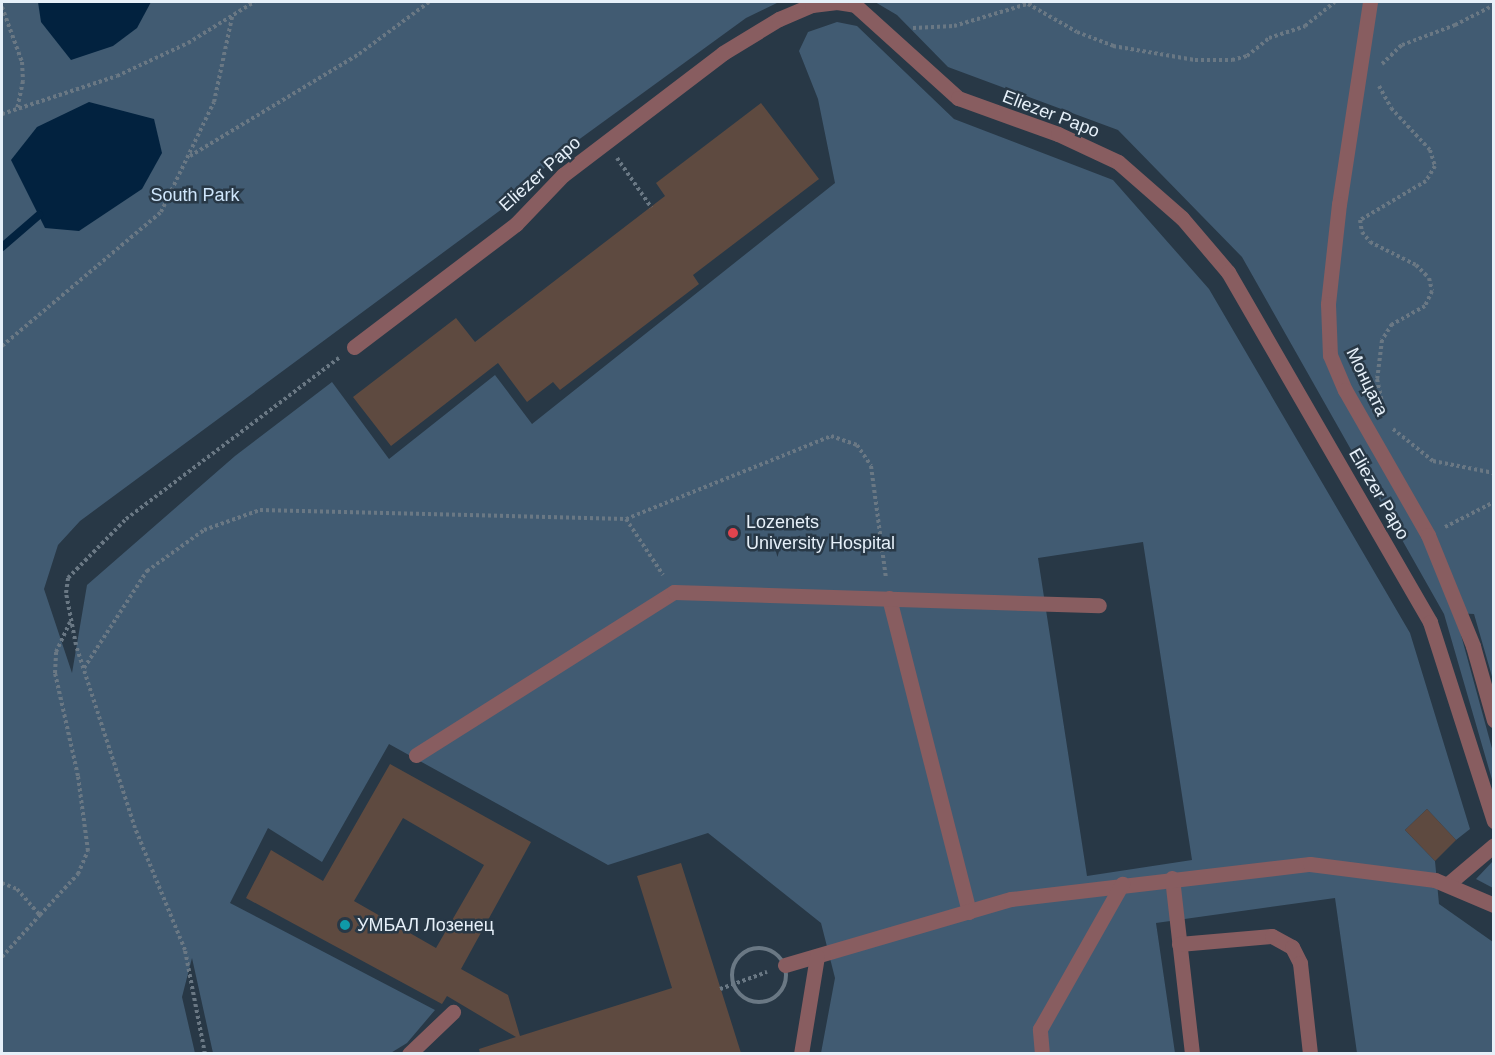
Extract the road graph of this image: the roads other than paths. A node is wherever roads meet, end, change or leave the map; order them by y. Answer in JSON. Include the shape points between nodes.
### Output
{"nodes":[{"id":1,"x":1370,"y":2,"type":"edge"},
{"id":2,"x":354,"y":347,"type":"road end"},
{"id":3,"x":888,"y":598,"type":"junction"},
{"id":4,"x":1099,"y":605,"type":"dead end"},
{"id":5,"x":1494,"y":720,"type":"edge"},
{"id":6,"x":416,"y":755,"type":"dead end"},
{"id":7,"x":1494,"y":821,"type":"edge"},
{"id":8,"x":1494,"y":845,"type":"edge"},
{"id":9,"x":1172,"y":878,"type":"junction"},
{"id":10,"x":1122,"y":884,"type":"junction"},
{"id":11,"x":1448,"y":884,"type":"junction"},
{"id":12,"x":1494,"y":905,"type":"edge"},
{"id":13,"x":969,"y":912,"type":"junction"},
{"id":14,"x":1179,"y":944,"type":"junction"},
{"id":15,"x":818,"y":956,"type":"junction"},
{"id":16,"x":785,"y":965,"type":"dead end"},
{"id":17,"x":453,"y":1012,"type":"dead end"},
{"id":18,"x":409,"y":1053,"type":"edge"},
{"id":19,"x":801,"y":1053,"type":"edge"},
{"id":20,"x":1042,"y":1053,"type":"edge"},
{"id":21,"x":1192,"y":1053,"type":"edge"},
{"id":22,"x":1310,"y":1053,"type":"edge"}],
"edges":[{"from":1,"to":5,"type":"street","name":"Монцата","via":[[1339,204],[1327,333],[1330,355],[1357,411],[1428,535],[1459,605]]},
{"from":2,"to":7,"type":"street","name":"Eliezer Papo","via":[[516,224],[563,175],[723,53],[779,19],[812,5],[855,5],[958,99],[1058,134],[1118,162],[1182,218],[1228,272],[1431,622]]},
{"from":3,"to":4,"type":"street"},
{"from":3,"to":6,"type":"street","via":[[674,592]]},
{"from":3,"to":13,"type":"street"},
{"from":8,"to":11,"type":"street"},
{"from":9,"to":10,"type":"street"},
{"from":9,"to":11,"type":"street","via":[[1310,864]]},
{"from":9,"to":14,"type":"street"},
{"from":10,"to":13,"type":"street","via":[[1011,899]]},
{"from":10,"to":20,"type":"street","via":[[1040,1029]]},
{"from":11,"to":12,"type":"street"},
{"from":13,"to":15,"type":"street"},
{"from":14,"to":21,"type":"street"},
{"from":14,"to":22,"type":"street","via":[[1272,936],[1292,947],[1300,963]]},
{"from":15,"to":16,"type":"street"},
{"from":15,"to":19,"type":"street"},
{"from":17,"to":18,"type":"street"}]}
